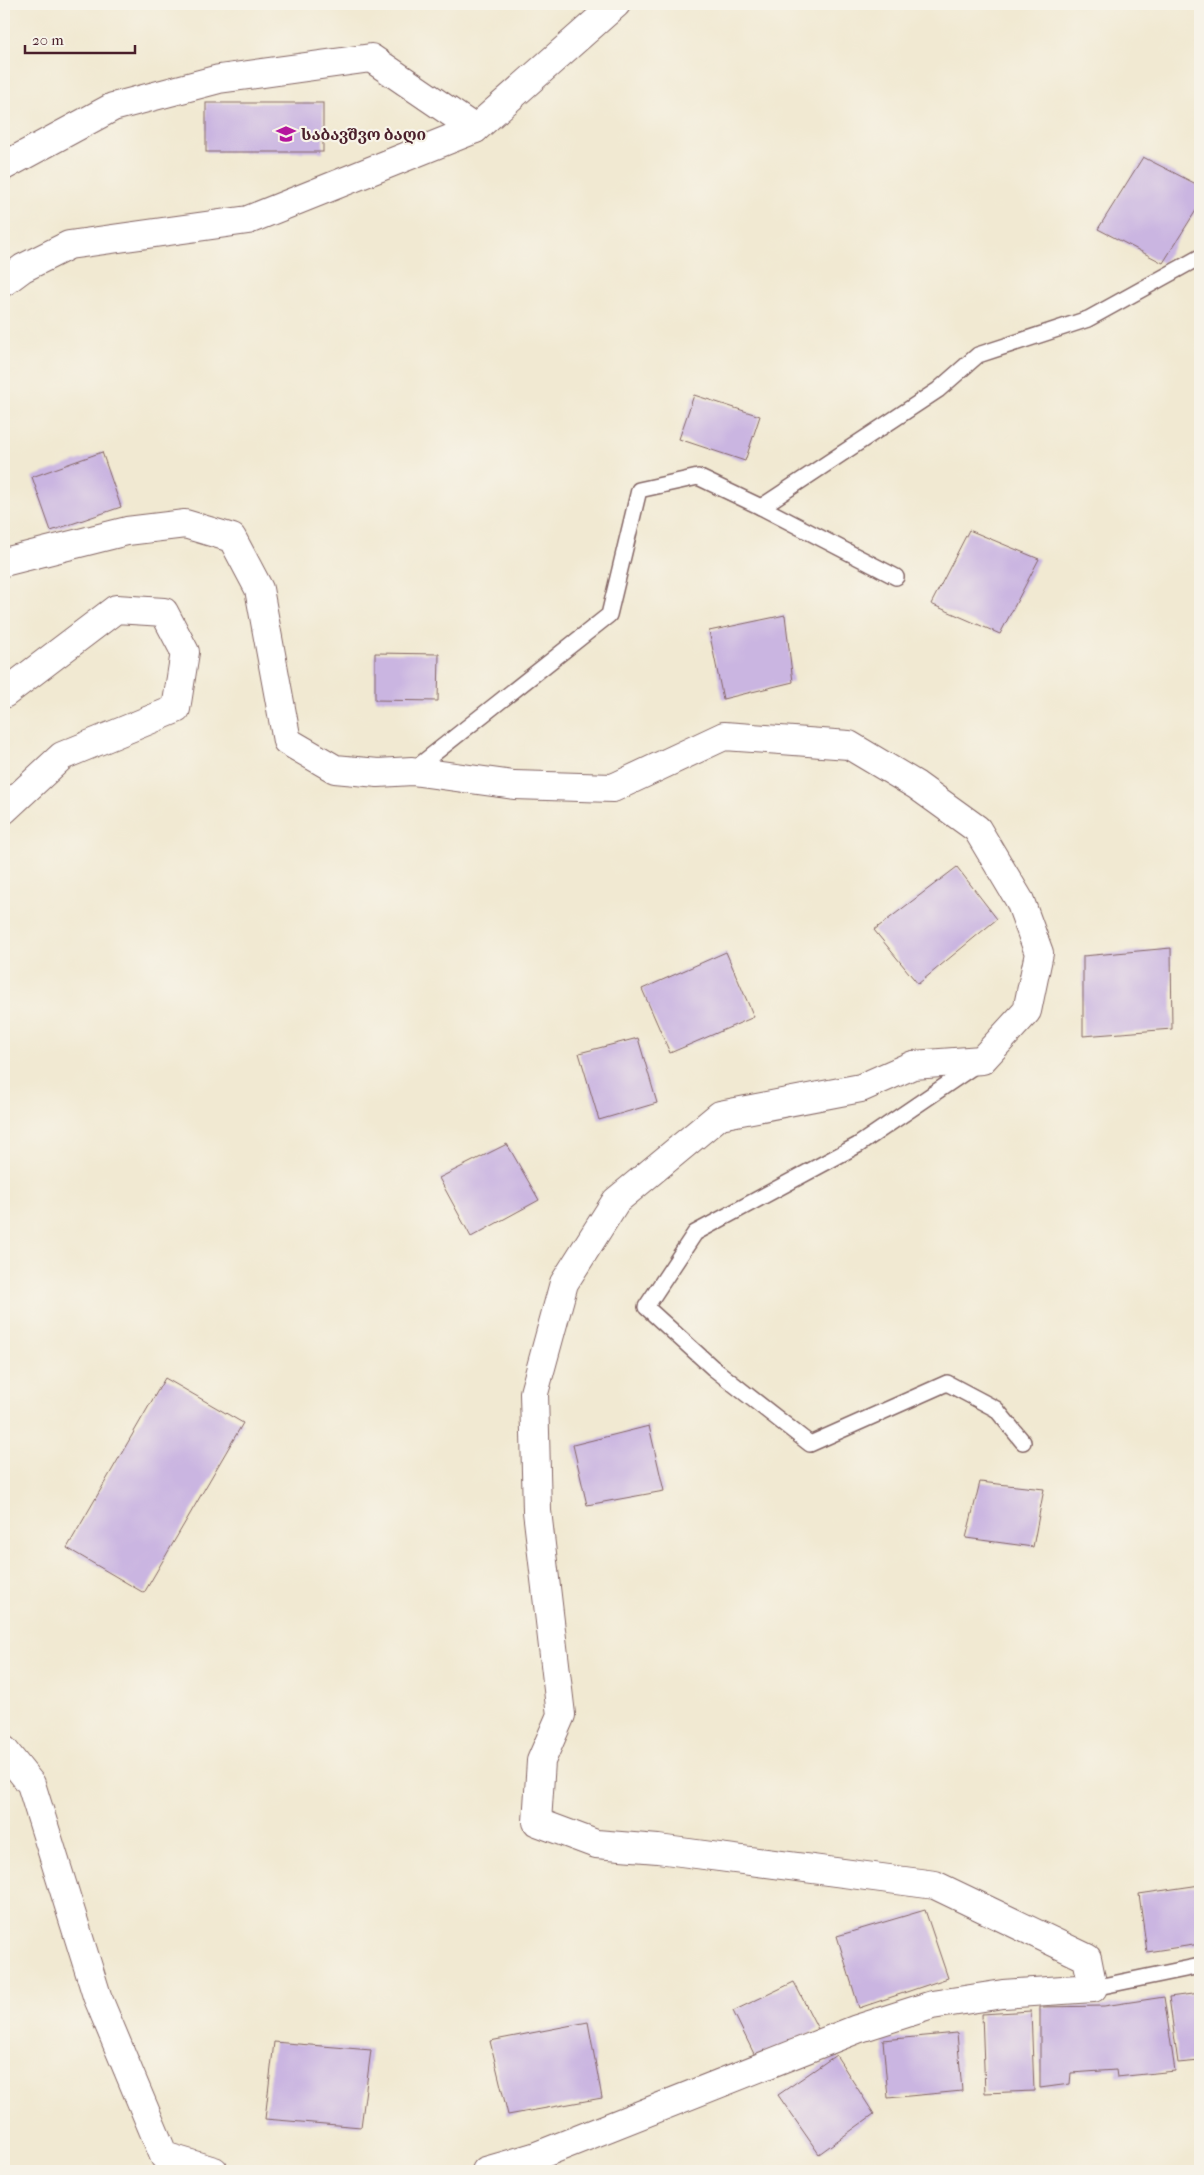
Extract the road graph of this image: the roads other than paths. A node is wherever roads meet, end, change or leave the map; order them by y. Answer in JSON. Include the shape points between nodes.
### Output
{"nodes":[{"id":1,"x":616,"y":4,"type":"edge"},
{"id":2,"x":475,"y":130,"type":"junction"},
{"id":3,"x":4,"y":166,"type":"edge"},
{"id":4,"x":1200,"y":257,"type":"edge"},
{"id":5,"x":4,"y":282,"type":"edge"},
{"id":6,"x":761,"y":507,"type":"junction"},
{"id":7,"x":4,"y":562,"type":"edge"},
{"id":8,"x":896,"y":576,"type":"dead end"},
{"id":9,"x":4,"y":694,"type":"edge"},
{"id":10,"x":412,"y":771,"type":"junction"},
{"id":11,"x":4,"y":810,"type":"edge"},
{"id":12,"x":982,"y":1060,"type":"junction"},
{"id":13,"x":1023,"y":1442,"type":"dead end"},
{"id":14,"x":4,"y":1750,"type":"edge"},
{"id":15,"x":1200,"y":1966,"type":"edge"},
{"id":16,"x":1093,"y":1988,"type":"junction"},
{"id":17,"x":161,"y":2164,"type":"edge"},
{"id":18,"x":209,"y":2171,"type":"edge"},
{"id":19,"x":486,"y":2171,"type":"edge"}],
"edges":[{"from":1,"to":2,"type":"street"},
{"from":2,"to":3,"type":"street","via":[[370,58],[219,79],[113,107]]},
{"from":2,"to":5,"type":"street","via":[[248,220],[69,245],[23,268]]},
{"from":4,"to":6,"type":"lane","via":[[1088,319],[978,354],[938,390]]},
{"from":6,"to":8,"type":"lane"},
{"from":6,"to":10,"type":"lane","via":[[698,477],[639,490],[609,615]]},
{"from":7,"to":10,"type":"street","via":[[127,531],[185,524],[232,538],[259,589],[287,741],[335,769],[378,774]]},
{"from":9,"to":11,"type":"street","via":[[116,610],[164,612],[185,652],[176,709],[62,756]]},
{"from":10,"to":12,"type":"street","via":[[514,785],[613,788],[724,736],[849,745],[916,785],[977,829],[1020,901],[1039,953],[1028,1011]]},
{"from":12,"to":13,"type":"lane","via":[[858,1145],[695,1233],[646,1307],[712,1368],[810,1444],[946,1383],[996,1409]]},
{"from":12,"to":16,"type":"street","via":[[913,1065],[861,1088],[720,1115],[616,1201],[564,1283],[534,1393],[536,1511],[561,1715],[541,1761],[537,1822],[596,1844],[936,1885],[1087,1958]]},
{"from":14,"to":17,"type":"street","via":[[32,1784],[97,1996]]},
{"from":15,"to":16,"type":"lane"},
{"from":16,"to":19,"type":"street","via":[[1003,1994],[932,2005],[857,2029],[534,2157]]},
{"from":17,"to":18,"type":"street"}]}
